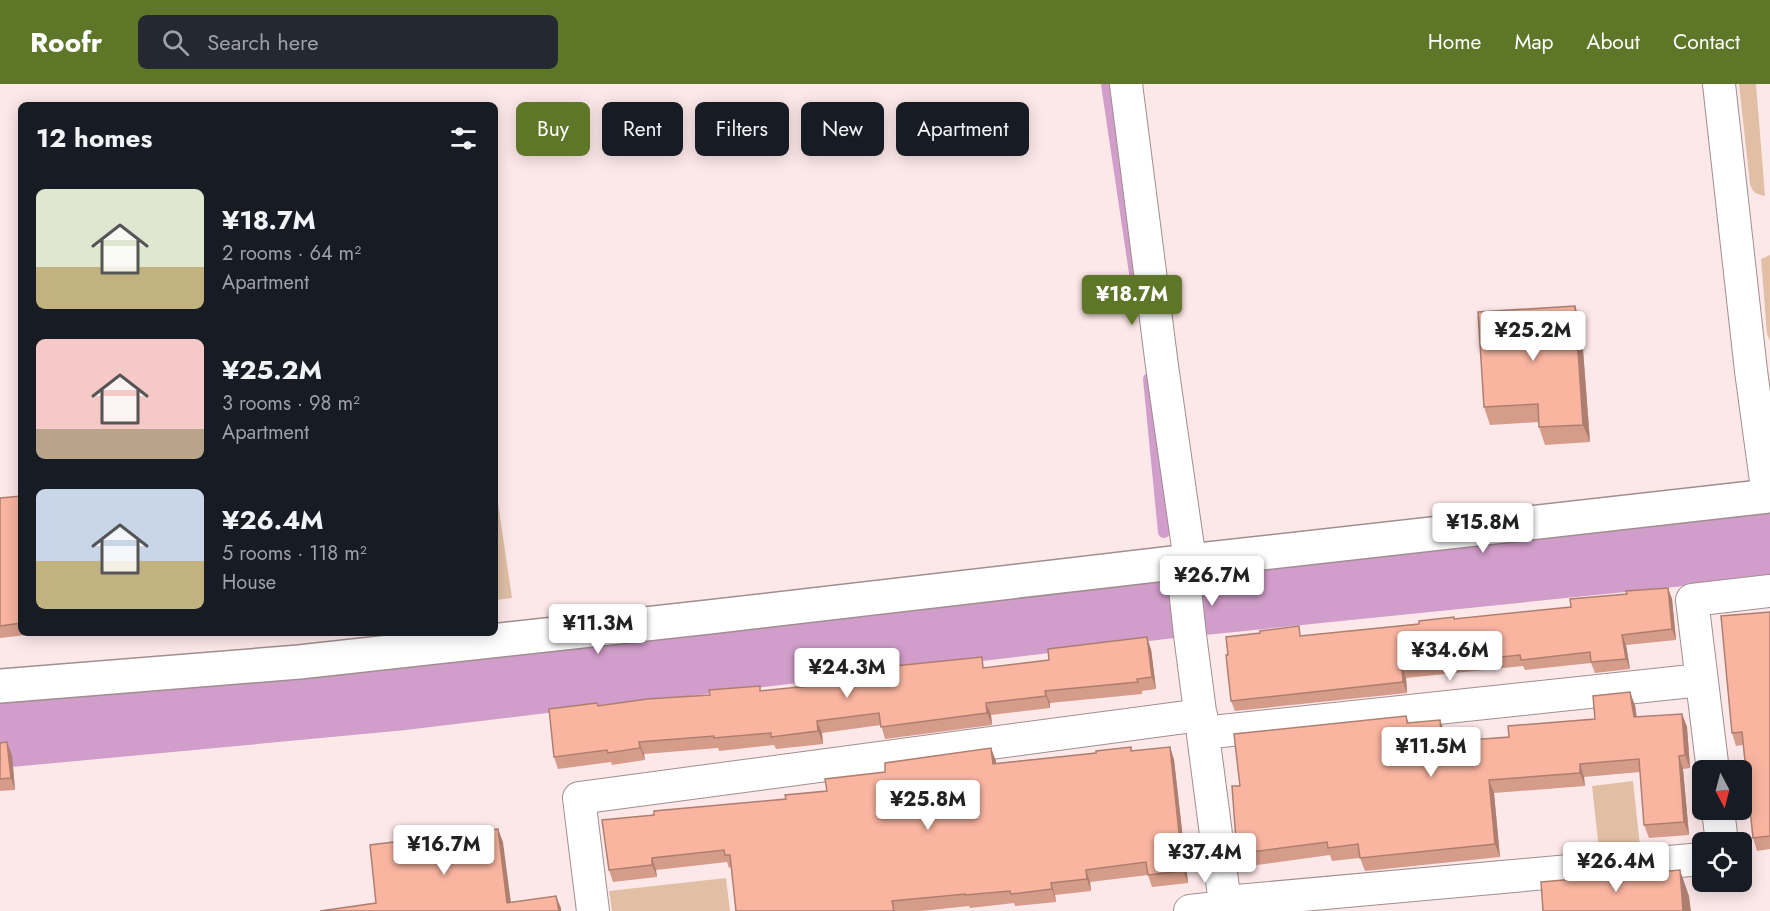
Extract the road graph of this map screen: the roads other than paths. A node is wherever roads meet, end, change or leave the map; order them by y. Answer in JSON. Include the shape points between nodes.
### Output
{"nodes":[{"id":1,"x":1126,"y":84,"type":"edge"},
{"id":2,"x":1719,"y":84,"type":"edge"},
{"id":3,"x":1769,"y":496,"type":"edge"},
{"id":4,"x":1186,"y":568,"type":"junction"},
{"id":5,"x":1770,"y":591,"type":"edge"},
{"id":6,"x":1701,"y":680,"type":"junction"},
{"id":7,"x":0,"y":686,"type":"edge"},
{"id":8,"x":1202,"y":724,"type":"junction"},
{"id":9,"x":1712,"y":760,"type":"edge"},
{"id":10,"x":1692,"y":859,"type":"edge"},
{"id":11,"x":1225,"y":906,"type":"edge"},
{"id":12,"x":593,"y":911,"type":"edge"},
{"id":13,"x":1190,"y":911,"type":"edge"}],
"edges":[{"from":1,"to":4,"type":"street"},
{"from":2,"to":3,"type":"street"},
{"from":3,"to":4,"type":"street"},
{"from":4,"to":7,"type":"street","via":[[299,662]]},
{"from":4,"to":8,"type":"street"},
{"from":5,"to":6,"type":"street","via":[[1692,600]]},
{"from":6,"to":8,"type":"street"},
{"from":6,"to":9,"type":"street"},
{"from":8,"to":11,"type":"street"},
{"from":8,"to":12,"type":"street","via":[[579,798]]},
{"from":10,"to":11,"type":"street"},
{"from":11,"to":13,"type":"street"}]}
